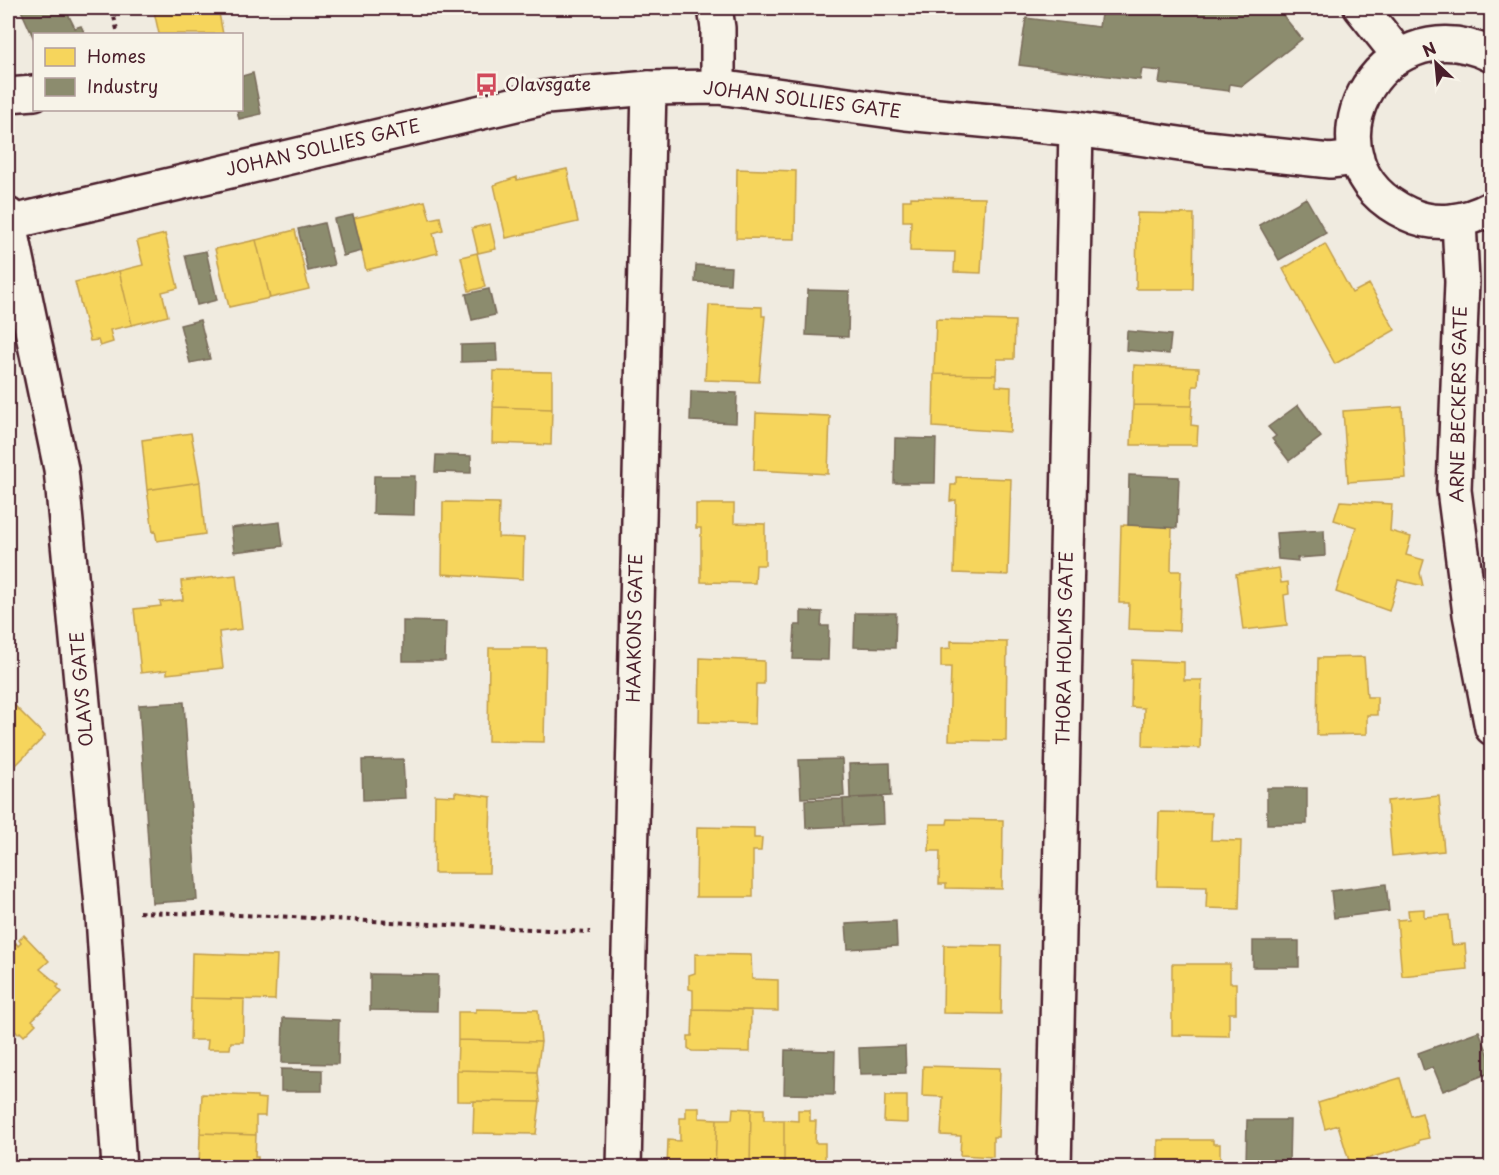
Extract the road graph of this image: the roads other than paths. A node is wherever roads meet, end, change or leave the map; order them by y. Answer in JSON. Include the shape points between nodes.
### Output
{"nodes":[{"id":1,"x":715,"y":8,"type":"edge"},
{"id":2,"x":1361,"y":8,"type":"edge"},
{"id":3,"x":1397,"y":53,"type":"junction"},
{"id":4,"x":1491,"y":54,"type":"edge"},
{"id":5,"x":718,"y":87,"type":"junction"},
{"id":6,"x":648,"y":88,"type":"junction"},
{"id":7,"x":33,"y":93,"type":"edge"},
{"id":8,"x":8,"y":95,"type":"edge"},
{"id":9,"x":1076,"y":129,"type":"junction"},
{"id":10,"x":1357,"y":158,"type":"junction"},
{"id":11,"x":1491,"y":208,"type":"edge"},
{"id":12,"x":8,"y":220,"type":"edge"},
{"id":13,"x":1459,"y":221,"type":"junction"},
{"id":14,"x":1491,"y":728,"type":"edge"},
{"id":15,"x":119,"y":1167,"type":"edge"},
{"id":16,"x":624,"y":1167,"type":"edge"},
{"id":17,"x":1054,"y":1167,"type":"edge"}],
"edges":[{"from":1,"to":5,"type":"street"},
{"from":2,"to":3,"type":"street"},
{"from":3,"to":4,"type":"street","via":[[1415,45],[1455,41]]},
{"from":3,"to":10,"type":"street","via":[[1364,88],[1355,111]]},
{"from":5,"to":6,"type":"street","name":"JOHAN SOLLIES GATE"},
{"from":5,"to":9,"type":"street","name":"JOHAN SOLLIES GATE","via":[[906,113]]},
{"from":6,"to":12,"type":"street","name":"JOHAN SOLLIES GATE","via":[[546,97]]},
{"from":6,"to":16,"type":"street","name":"HAAKONS GATE"},
{"from":7,"to":8,"type":"street"},
{"from":9,"to":10,"type":"street","name":"JOHAN SOLLIES GATE","via":[[1330,161]]},
{"from":9,"to":17,"type":"street","name":"THORA HOLMS GATE"},
{"from":10,"to":13,"type":"street","via":[[1372,187],[1396,209],[1416,218]]},
{"from":11,"to":13,"type":"street"},
{"from":12,"to":15,"type":"street","name":"OLAVS GATE","via":[[61,469],[103,915]]},
{"from":13,"to":14,"type":"street","name":"ARNE BECKERS GATE","via":[[1462,282],[1454,490],[1470,614]]}]}
